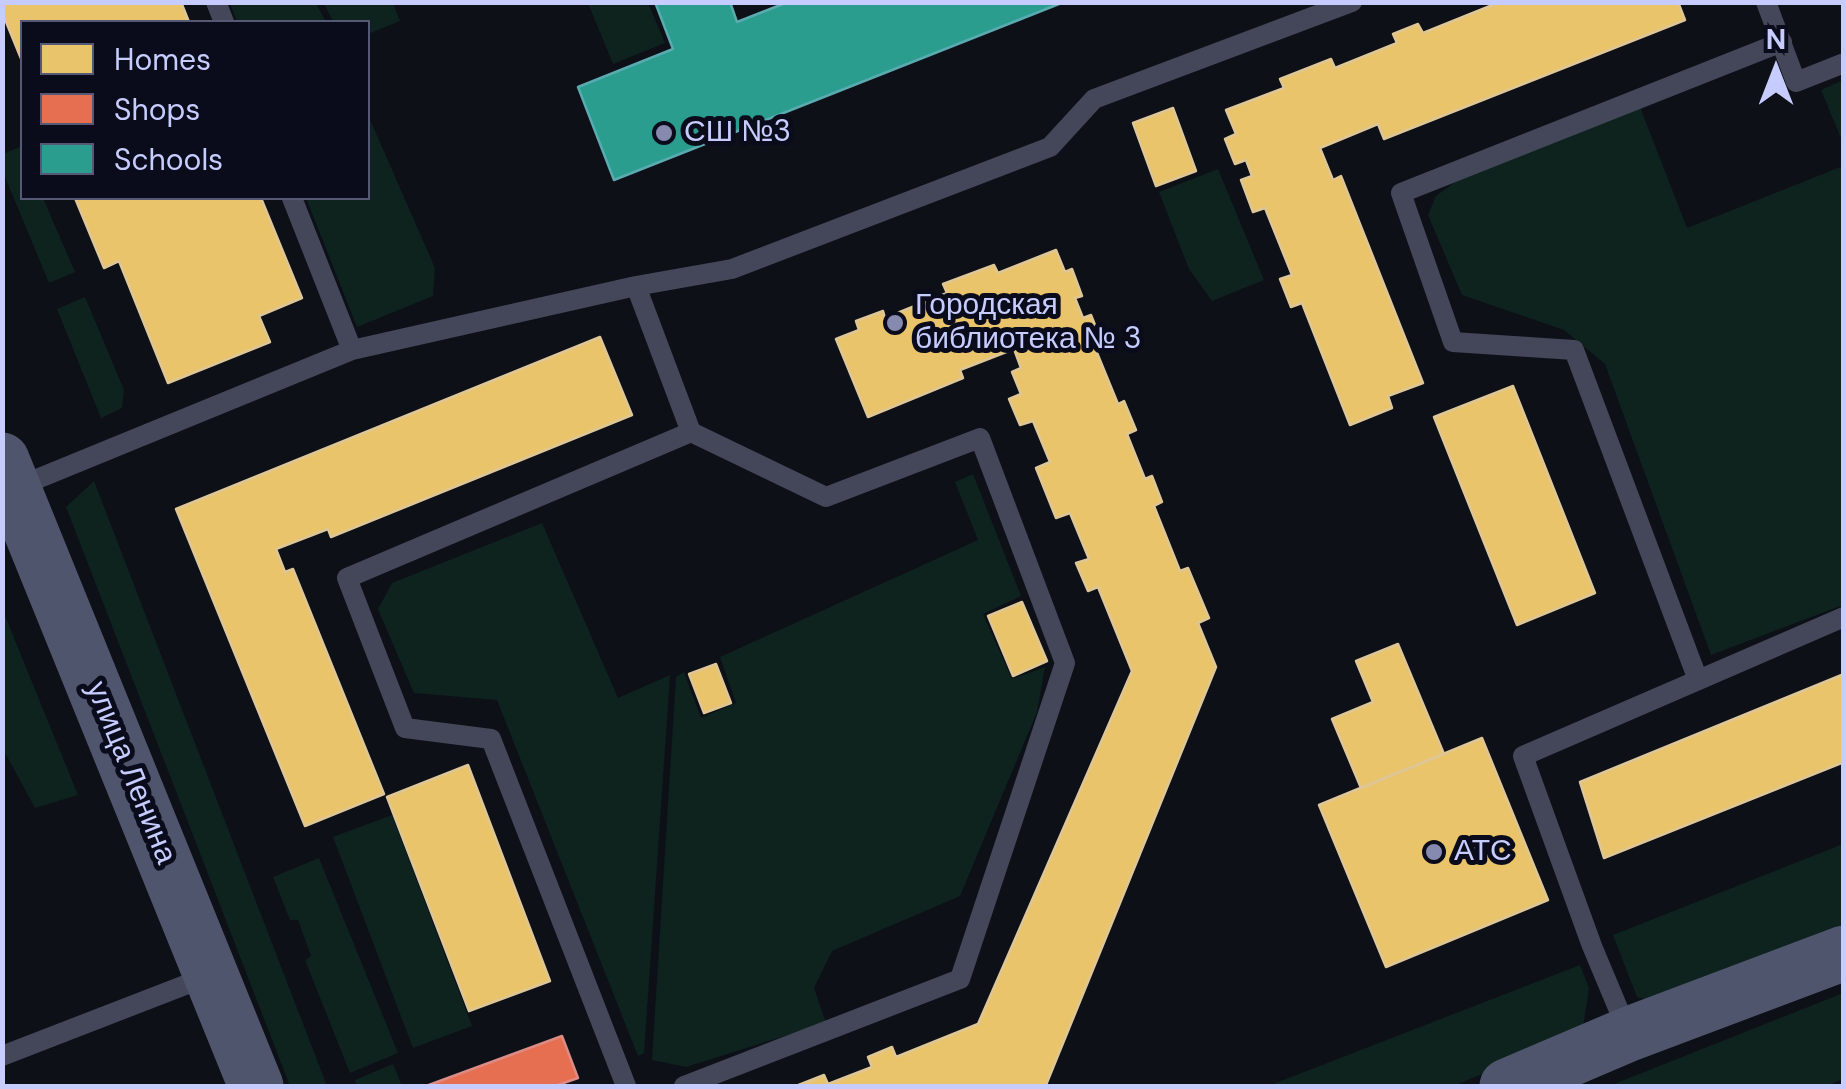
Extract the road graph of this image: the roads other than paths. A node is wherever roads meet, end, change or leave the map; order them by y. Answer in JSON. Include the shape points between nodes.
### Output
{"nodes":[{"id":1,"x":1352,"y":2,"type":"edge"},
{"id":2,"x":1766,"y":2,"type":"edge"},
{"id":3,"x":1782,"y":42,"type":"junction"},
{"id":4,"x":1844,"y":63,"type":"edge"},
{"id":5,"x":293,"y":200,"type":"edge"},
{"id":6,"x":636,"y":286,"type":"junction"},
{"id":7,"x":352,"y":350,"type":"junction"},
{"id":8,"x":690,"y":432,"type":"junction"},
{"id":9,"x":8,"y":474,"type":"edge"},
{"id":10,"x":1844,"y":617,"type":"edge"},
{"id":11,"x":1698,"y":680,"type":"junction"},
{"id":12,"x":1844,"y":953,"type":"edge"},
{"id":13,"x":213,"y":974,"type":"junction"},
{"id":14,"x":1629,"y":1034,"type":"junction"},
{"id":15,"x":2,"y":1056,"type":"edge"},
{"id":16,"x":256,"y":1086,"type":"edge"},
{"id":17,"x":626,"y":1086,"type":"edge"},
{"id":18,"x":684,"y":1086,"type":"edge"},
{"id":19,"x":1507,"y":1086,"type":"edge"}],
"edges":[{"from":1,"to":6,"type":"lane","via":[[1094,99],[1050,146],[732,269]]},
{"from":2,"to":3,"type":"lane"},
{"from":3,"to":4,"type":"lane","via":[[1796,82]]},
{"from":3,"to":11,"type":"lane","via":[[1400,193],[1454,342],[1574,350]]},
{"from":5,"to":7,"type":"lane"},
{"from":6,"to":7,"type":"lane"},
{"from":6,"to":8,"type":"lane"},
{"from":7,"to":9,"type":"lane"},
{"from":8,"to":17,"type":"lane","via":[[347,578],[405,728],[491,739]]},
{"from":8,"to":18,"type":"lane","via":[[826,498],[980,438],[1065,663],[960,979]]},
{"from":9,"to":13,"type":"main road","name":"улица Ленина"},
{"from":10,"to":11,"type":"lane"},
{"from":11,"to":14,"type":"lane","via":[[1523,756]]},
{"from":12,"to":14,"type":"main road"},
{"from":13,"to":15,"type":"lane"},
{"from":13,"to":16,"type":"main road","name":"улица Ленина"},
{"from":14,"to":19,"type":"main road"}]}
